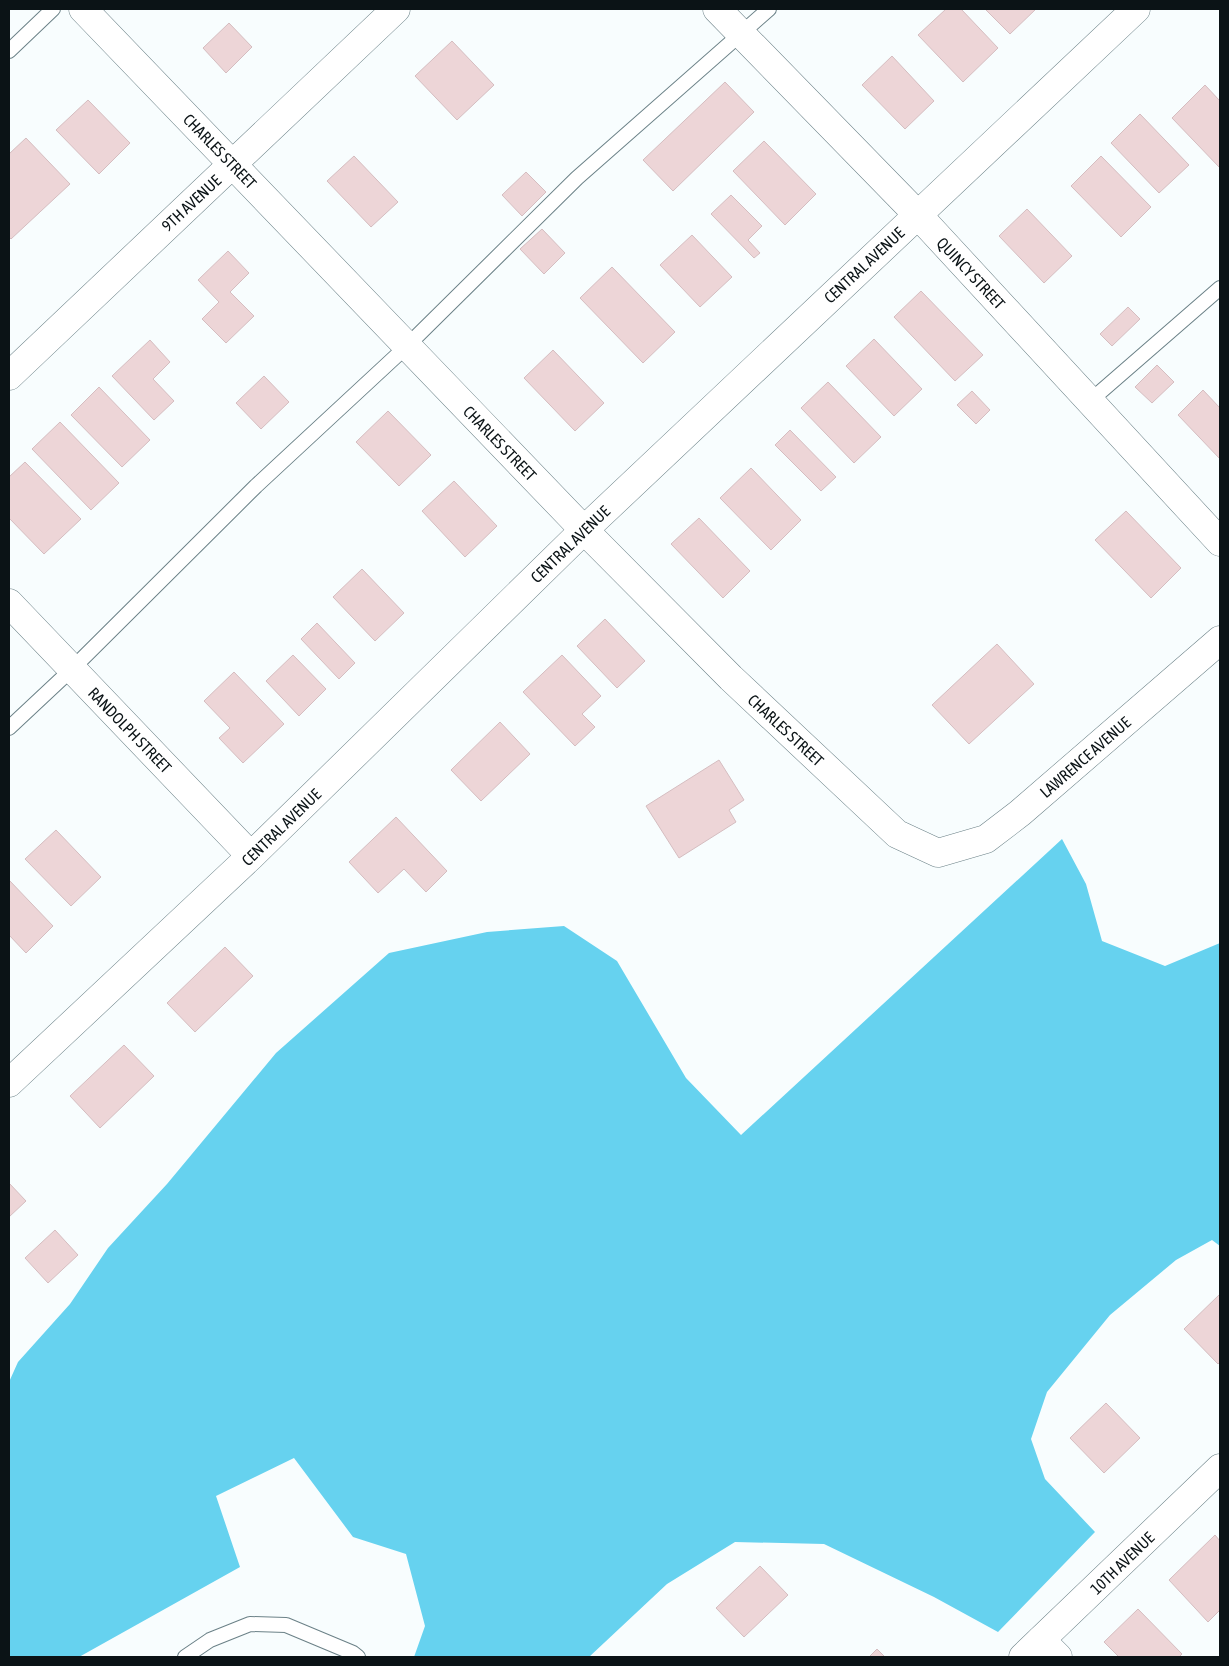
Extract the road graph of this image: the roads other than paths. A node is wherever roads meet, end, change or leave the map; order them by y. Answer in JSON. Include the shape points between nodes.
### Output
{"nodes":[{"id":1,"x":53,"y":9,"type":"edge"},
{"id":2,"x":83,"y":9,"type":"edge"},
{"id":3,"x":396,"y":9,"type":"edge"},
{"id":4,"x":717,"y":9,"type":"edge"},
{"id":5,"x":769,"y":9,"type":"edge"},
{"id":6,"x":1136,"y":9,"type":"edge"},
{"id":7,"x":742,"y":34,"type":"junction"},
{"id":8,"x":9,"y":51,"type":"edge"},
{"id":9,"x":232,"y":164,"type":"junction"},
{"id":10,"x":917,"y":214,"type":"junction"},
{"id":11,"x":1220,"y":288,"type":"edge"},
{"id":12,"x":407,"y":346,"type":"junction"},
{"id":13,"x":9,"y":376,"type":"edge"},
{"id":14,"x":1090,"y":401,"type":"junction"},
{"id":15,"x":584,"y":530,"type":"junction"},
{"id":16,"x":1220,"y":542,"type":"edge"},
{"id":17,"x":9,"y":603,"type":"edge"},
{"id":18,"x":1220,"y":640,"type":"edge"},
{"id":19,"x":72,"y":669,"type":"junction"},
{"id":20,"x":9,"y":728,"type":"edge"},
{"id":21,"x":938,"y":853,"type":"joint"},
{"id":22,"x":251,"y":856,"type":"junction"},
{"id":23,"x":9,"y":1083,"type":"edge"},
{"id":24,"x":1220,"y":1468,"type":"edge"},
{"id":25,"x":1041,"y":1651,"type":"edge"},
{"id":26,"x":185,"y":1657,"type":"edge"},
{"id":27,"x":358,"y":1657,"type":"edge"}],
"edges":[{"from":1,"to":8,"type":"lane"},
{"from":2,"to":9,"type":"street","name":"CHARLES STREET"},
{"from":3,"to":9,"type":"street","name":"9TH AVENUE"},
{"from":4,"to":7,"type":"street","name":"QUINCY STREET"},
{"from":5,"to":7,"type":"lane"},
{"from":6,"to":10,"type":"street","name":"CENTRAL AVENUE"},
{"from":7,"to":10,"type":"street","name":"QUINCY STREET"},
{"from":7,"to":12,"type":"lane","via":[[577,178]]},
{"from":9,"to":12,"type":"street","name":"CHARLES STREET"},
{"from":9,"to":13,"type":"street","name":"9TH AVENUE"},
{"from":10,"to":14,"type":"street","name":"QUINCY STREET"},
{"from":10,"to":15,"type":"street","name":"CENTRAL AVENUE"},
{"from":11,"to":14,"type":"lane"},
{"from":12,"to":15,"type":"street","name":"CHARLES STREET"},
{"from":12,"to":19,"type":"lane","via":[[256,486]]},
{"from":14,"to":16,"type":"street","name":"QUINCY STREET"},
{"from":15,"to":21,"type":"street","name":"CHARLES STREET","via":[[731,678],[897,834]]},
{"from":15,"to":22,"type":"street","name":"CENTRAL AVENUE"},
{"from":17,"to":19,"type":"street","name":"RANDOLPH STREET"},
{"from":18,"to":21,"type":"street","name":"LAWRENCE AVENUE","via":[[986,839]]},
{"from":19,"to":20,"type":"lane"},
{"from":19,"to":22,"type":"street","name":"RANDOLPH STREET"},
{"from":22,"to":23,"type":"street","name":"CENTRAL AVENUE"},
{"from":24,"to":25,"type":"street","name":"10TH AVENUE"},
{"from":26,"to":27,"type":"lane","via":[[210,1640],[250,1624],[286,1625]]}]}
